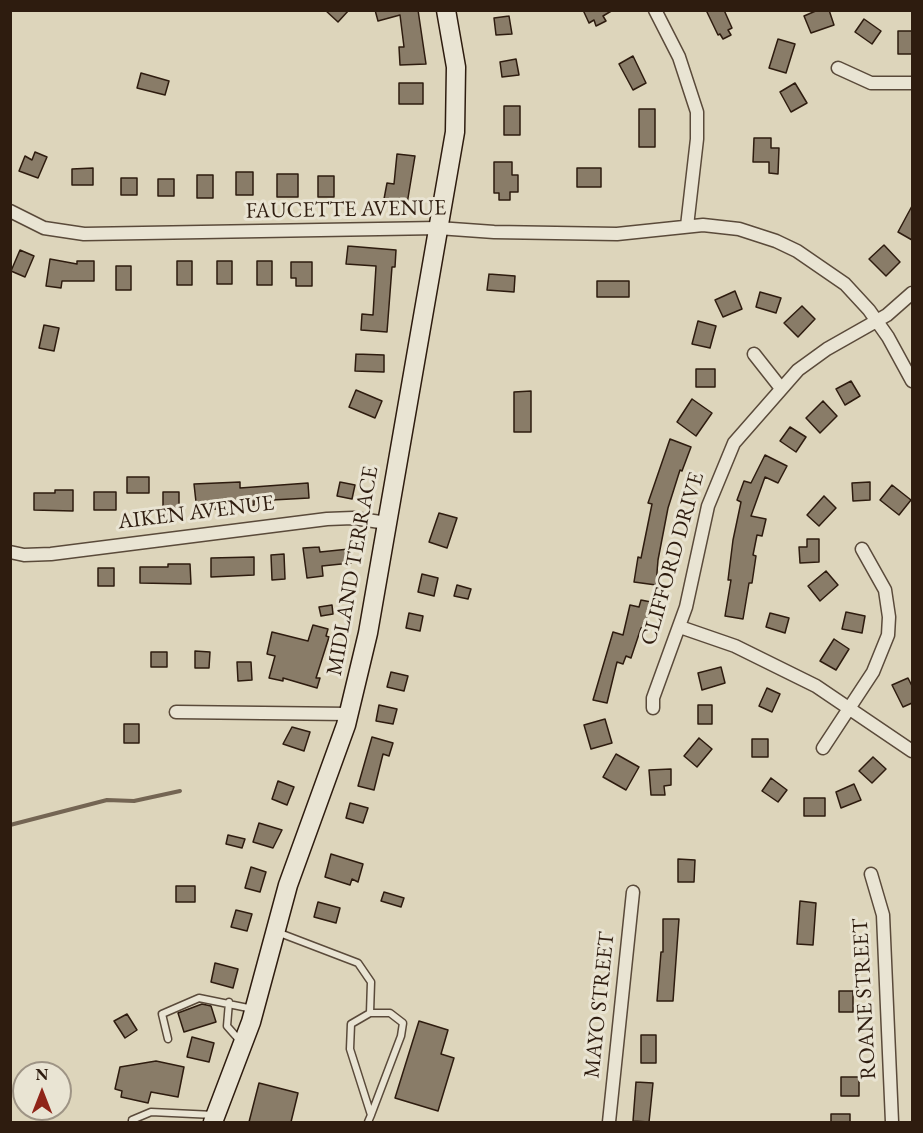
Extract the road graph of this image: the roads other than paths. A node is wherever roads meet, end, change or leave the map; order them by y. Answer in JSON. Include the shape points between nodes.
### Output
{"nodes":[{"id":1,"x":446,"y":10,"type":"edge"},
{"id":2,"x":655,"y":10,"type":"edge"},
{"id":3,"x":838,"y":68,"type":"dead end"},
{"id":4,"x":912,"y":83,"type":"edge"},
{"id":5,"x":10,"y":211,"type":"edge"},
{"id":6,"x":687,"y":226,"type":"junction"},
{"id":7,"x":438,"y":228,"type":"junction"},
{"id":8,"x":912,"y":293,"type":"edge"},
{"id":9,"x":877,"y":322,"type":"junction"},
{"id":10,"x":754,"y":354,"type":"dead end"},
{"id":11,"x":912,"y":381,"type":"edge"},
{"id":12,"x":780,"y":387,"type":"junction"},
{"id":13,"x":387,"y":523,"type":"junction"},
{"id":14,"x":862,"y":549,"type":"dead end"},
{"id":15,"x":10,"y":552,"type":"edge"},
{"id":16,"x":680,"y":627,"type":"junction"},
{"id":17,"x":849,"y":707,"type":"junction"},
{"id":18,"x":653,"y":708,"type":"dead end"},
{"id":19,"x":176,"y":712,"type":"dead end"},
{"id":20,"x":348,"y":714,"type":"junction"},
{"id":21,"x":823,"y":748,"type":"dead end"},
{"id":22,"x":912,"y":751,"type":"edge"},
{"id":23,"x":871,"y":874,"type":"dead end"},
{"id":24,"x":633,"y":892,"type":"dead end"},
{"id":25,"x":276,"y":931,"type":"junction"},
{"id":26,"x":229,"y":1002,"type":"junction"},
{"id":27,"x":255,"y":1009,"type":"junction"},
{"id":28,"x":370,"y":1013,"type":"junction"},
{"id":29,"x":168,"y":1039,"type":"dead end"},
{"id":30,"x":243,"y":1044,"type":"junction"},
{"id":31,"x":214,"y":1119,"type":"edge"},
{"id":32,"x":369,"y":1119,"type":"edge"},
{"id":33,"x":132,"y":1122,"type":"edge"},
{"id":34,"x":609,"y":1122,"type":"edge"},
{"id":35,"x":892,"y":1122,"type":"edge"}],
"edges":[{"from":1,"to":7,"type":"street","name":"MIDLAND TERRACE","via":[[456,68],[457,102]]},
{"from":2,"to":6,"type":"street","via":[[679,57],[697,112],[697,148]]},
{"from":3,"to":4,"type":"street","via":[[871,83]]},
{"from":5,"to":7,"type":"street","name":"FAUCETTE AVENUE","via":[[44,228],[84,234]]},
{"from":6,"to":7,"type":"street","name":"FAUCETTE AVENUE","via":[[606,234]]},
{"from":6,"to":9,"type":"street","via":[[739,229],[797,251],[845,284]]},
{"from":7,"to":13,"type":"street","name":"MIDLAND TERRACE"},
{"from":8,"to":9,"type":"street","name":"CLIFFORD DRIVE"},
{"from":9,"to":11,"type":"street"},
{"from":9,"to":12,"type":"street","name":"CLIFFORD DRIVE","via":[[811,359]]},
{"from":10,"to":12,"type":"street"},
{"from":12,"to":16,"type":"street","name":"CLIFFORD DRIVE","via":[[734,444],[715,484]]},
{"from":13,"to":15,"type":"street","name":"AIKEN AVENUE","via":[[327,519],[51,554]]},
{"from":13,"to":20,"type":"street","name":"MIDLAND TERRACE","via":[[368,633]]},
{"from":14,"to":17,"type":"street","via":[[885,590],[888,635],[879,659]]},
{"from":16,"to":17,"type":"street","via":[[768,660]]},
{"from":16,"to":18,"type":"street","name":"CLIFFORD DRIVE","via":[[653,698]]},
{"from":17,"to":21,"type":"street"},
{"from":17,"to":22,"type":"street"},
{"from":19,"to":20,"type":"street"},
{"from":20,"to":25,"type":"street","name":"MIDLAND TERRACE","via":[[296,860]]},
{"from":23,"to":35,"type":"street","name":"ROANE STREET","via":[[883,915]]},
{"from":24,"to":34,"type":"street","name":"MAYO STREET"},
{"from":25,"to":27,"type":"street","name":"MIDLAND TERRACE"},
{"from":25,"to":28,"type":"lane","via":[[358,963],[371,982]]},
{"from":26,"to":27,"type":"lane"},
{"from":26,"to":29,"type":"lane","via":[[199,998],[162,1014]]},
{"from":26,"to":30,"type":"lane","via":[[228,1026]]},
{"from":27,"to":30,"type":"street","name":"MIDLAND TERRACE"},
{"from":28,"to":32,"type":"lane","via":[[351,1024],[350,1049]]},
{"from":28,"to":32,"type":"lane","via":[[390,1013],[403,1023]]},
{"from":30,"to":31,"type":"street","name":"MIDLAND TERRACE"},
{"from":31,"to":33,"type":"lane","via":[[151,1112]]}]}
